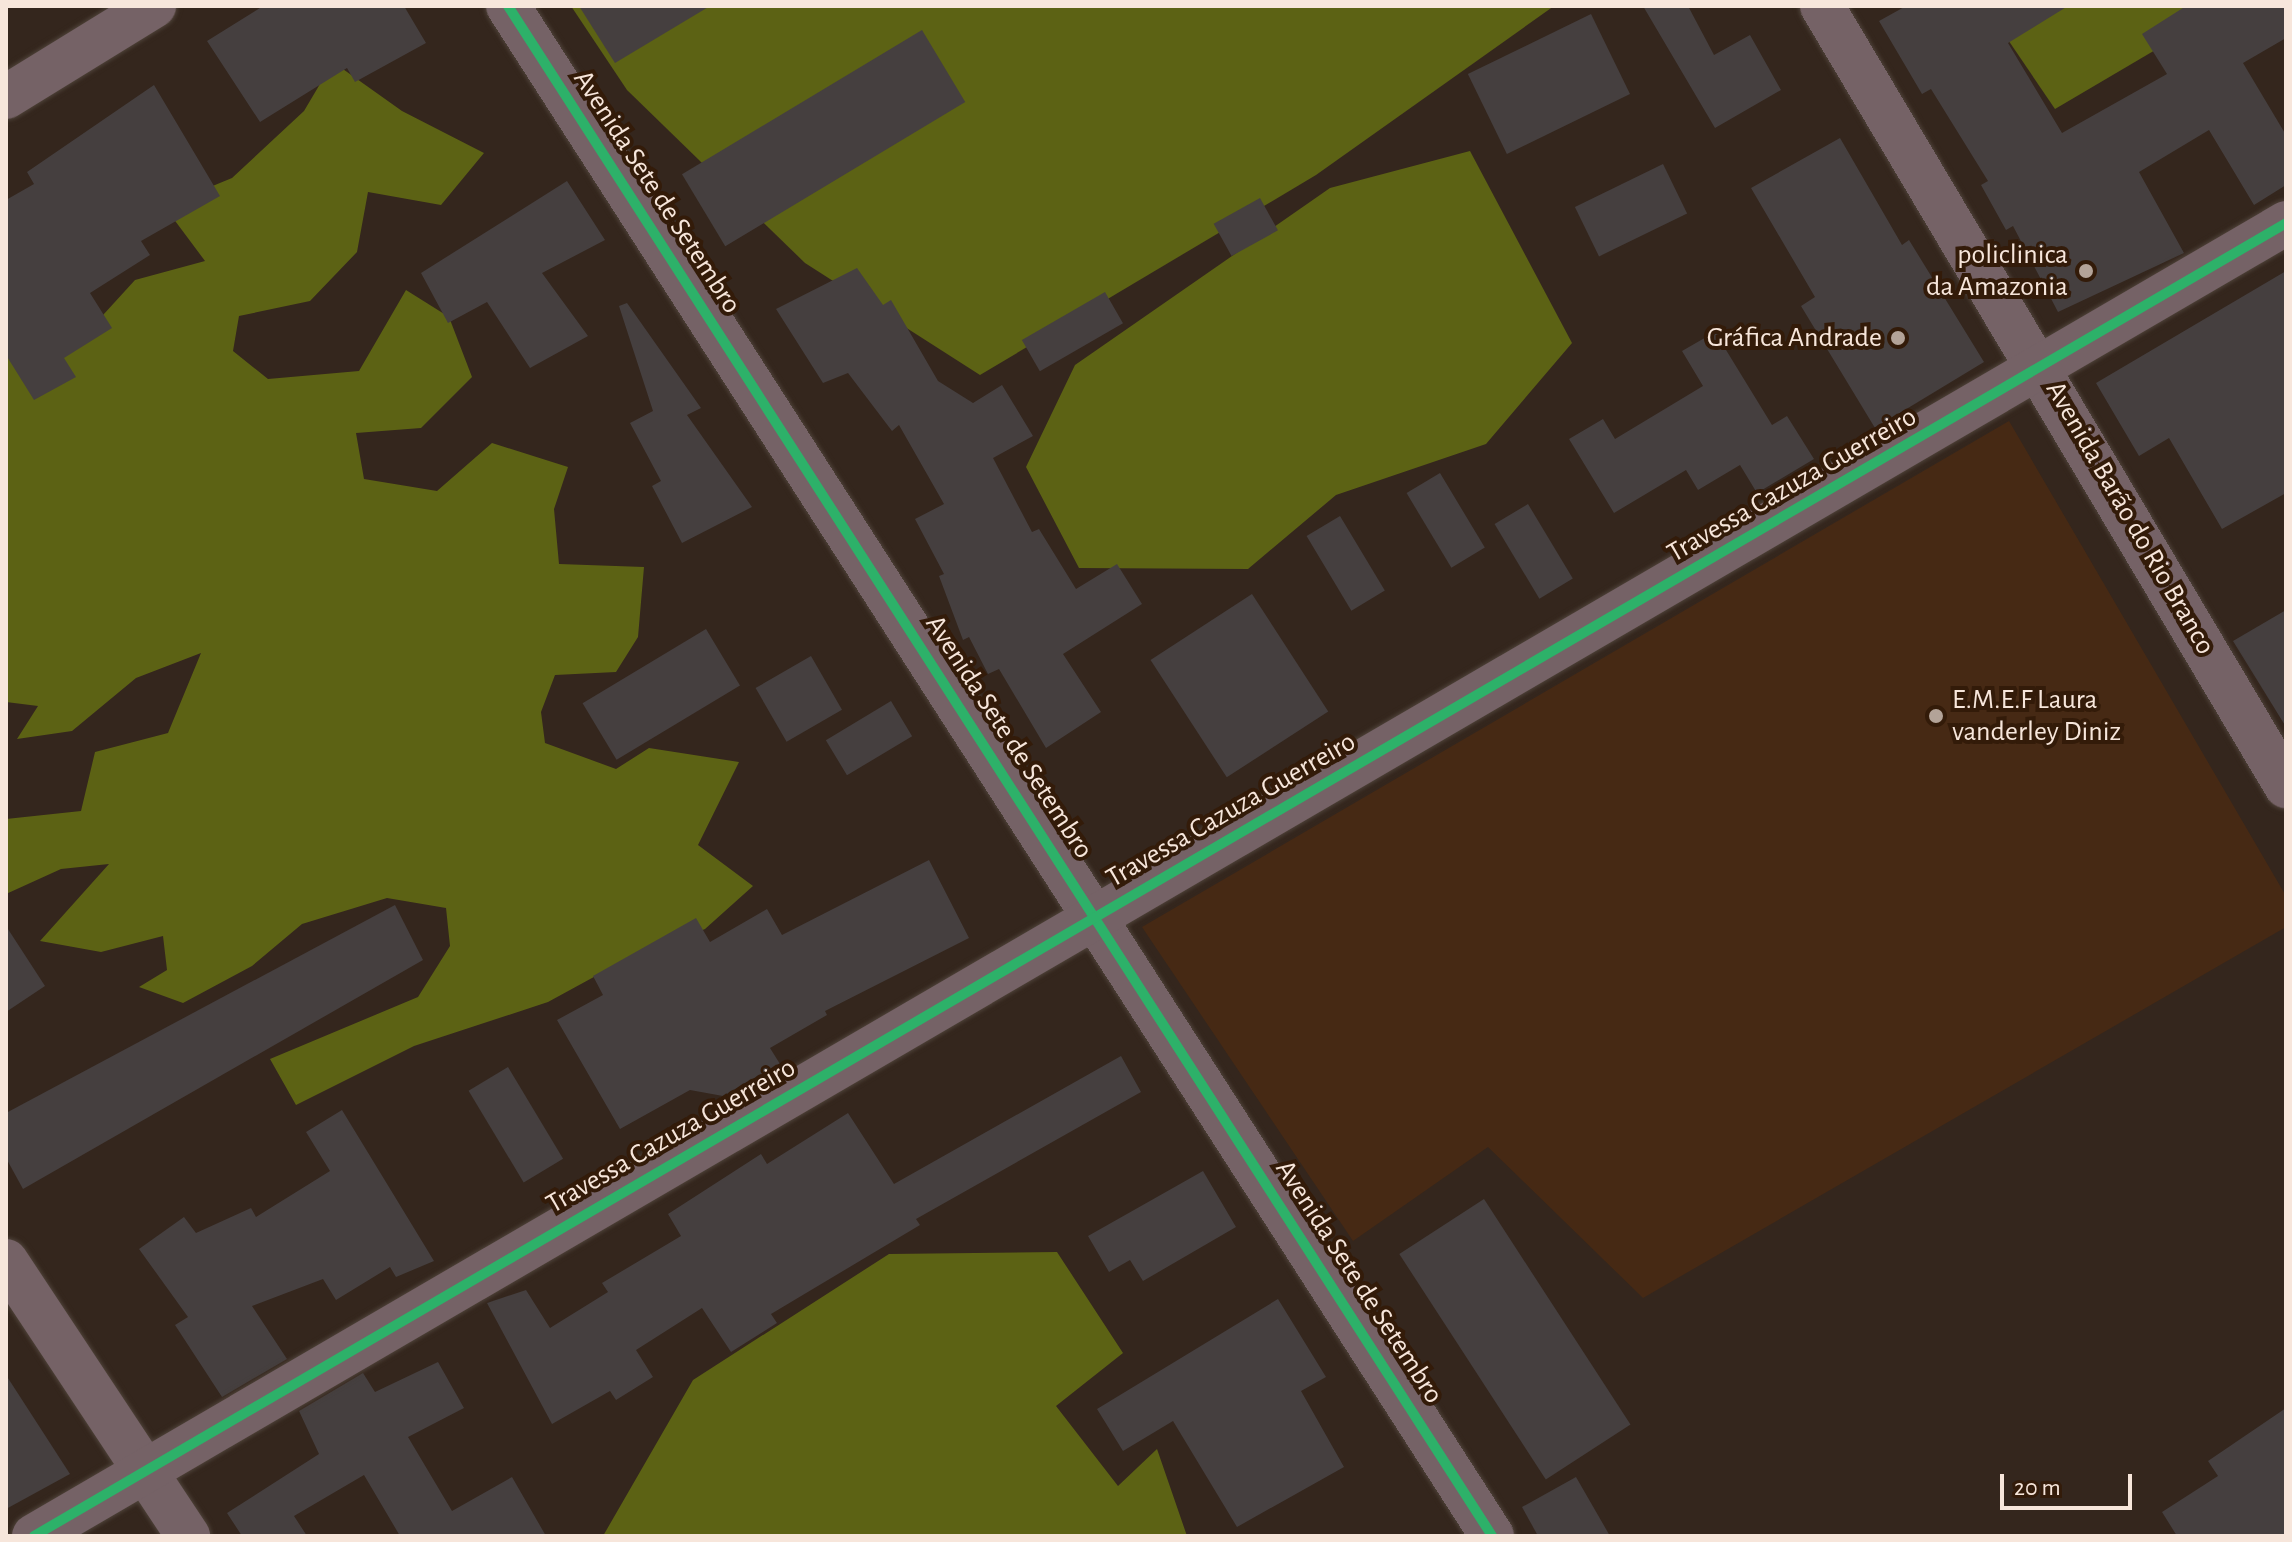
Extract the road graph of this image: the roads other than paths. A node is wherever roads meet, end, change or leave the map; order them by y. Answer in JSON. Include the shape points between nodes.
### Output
{"nodes":[{"id":1,"x":154,"y":6,"type":"edge"},
{"id":2,"x":508,"y":6,"type":"edge"},
{"id":3,"x":1822,"y":6,"type":"edge"},
{"id":4,"x":6,"y":97,"type":"edge"},
{"id":5,"x":2286,"y":223,"type":"edge"},
{"id":6,"x":2042,"y":368,"type":"junction"},
{"id":7,"x":2286,"y":786,"type":"edge"},
{"id":8,"x":1096,"y":916,"type":"junction"},
{"id":9,"x":6,"y":1261,"type":"edge"},
{"id":10,"x":145,"y":1470,"type":"junction"},
{"id":11,"x":34,"y":1536,"type":"edge"},
{"id":12,"x":188,"y":1536,"type":"edge"},
{"id":13,"x":1492,"y":1536,"type":"edge"}],
"edges":[{"from":1,"to":4,"type":"street"},
{"from":2,"to":8,"type":"street","name":"Avenida Sete de Setembro"},
{"from":3,"to":6,"type":"street","name":"Avenida Barão do Rio Branco"},
{"from":5,"to":6,"type":"street","name":"Travessa Cazuza Guerreiro"},
{"from":6,"to":7,"type":"street","name":"Avenida Barão do Rio Branco"},
{"from":6,"to":8,"type":"street","name":"Travessa Cazuza Guerreiro"},
{"from":8,"to":10,"type":"street","name":"Travessa Cazuza Guerreiro"},
{"from":8,"to":13,"type":"street","name":"Avenida Sete de Setembro"},
{"from":9,"to":10,"type":"street"},
{"from":10,"to":11,"type":"street","name":"Travessa Cazuza Guerreiro"},
{"from":10,"to":12,"type":"street"}]}
